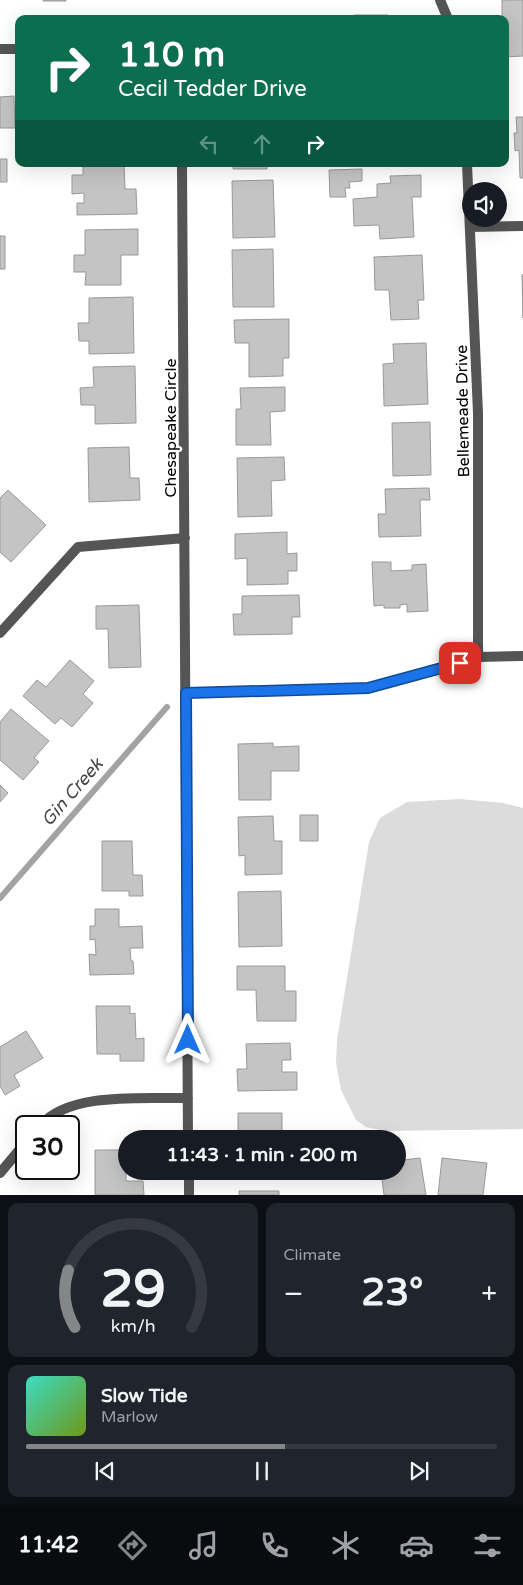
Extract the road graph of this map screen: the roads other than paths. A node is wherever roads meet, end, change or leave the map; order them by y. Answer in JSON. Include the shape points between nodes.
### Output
{"nodes":[{"id":1,"x":440,"y":0,"type":"edge"},
{"id":2,"x":446,"y":15,"type":"edge"},
{"id":3,"x":0,"y":49,"type":"edge"},
{"id":4,"x":15,"y":49,"type":"edge"},
{"id":5,"x":182,"y":167,"type":"edge"},
{"id":6,"x":467,"y":167,"type":"edge"},
{"id":7,"x":468,"y":182,"type":"edge"},
{"id":8,"x":507,"y":226,"type":"edge"},
{"id":9,"x":523,"y":226,"type":"edge"},
{"id":10,"x":470,"y":227,"type":"edge"},
{"id":11,"x":185,"y":538,"type":"junction"},
{"id":12,"x":0,"y":632,"type":"edge"},
{"id":13,"x":523,"y":656,"type":"edge"},
{"id":14,"x":478,"y":657,"type":"junction"},
{"id":15,"x":186,"y":693,"type":"junction"},
{"id":16,"x":188,"y":1098,"type":"junction"},
{"id":17,"x":54,"y":1115,"type":"edge"},
{"id":18,"x":188,"y":1130,"type":"edge"},
{"id":19,"x":15,"y":1155,"type":"edge"},
{"id":20,"x":0,"y":1172,"type":"edge"},
{"id":21,"x":189,"y":1180,"type":"edge"},
{"id":22,"x":189,"y":1195,"type":"edge"}],
"edges":[{"from":1,"to":2,"type":"street"},
{"from":3,"to":4,"type":"street"},
{"from":5,"to":11,"type":"street","name":"Chesapeake Circle"},
{"from":6,"to":7,"type":"street","name":"Bellemeade Drive"},
{"from":8,"to":9,"type":"street"},
{"from":10,"to":14,"type":"street","name":"Bellemeade Drive","via":[[478,413]]},
{"from":11,"to":12,"type":"street","via":[[78,547]]},
{"from":11,"to":15,"type":"street","name":"Chesapeake Circle"},
{"from":13,"to":14,"type":"street"},
{"from":14,"to":15,"type":"street","via":[[368,688]]},
{"from":15,"to":16,"type":"street","name":"Chesapeake Circle"},
{"from":16,"to":17,"type":"street","via":[[102,1099],[71,1106]]},
{"from":16,"to":18,"type":"street","name":"Chesapeake Circle"},
{"from":19,"to":20,"type":"street"},
{"from":21,"to":22,"type":"street"}]}
